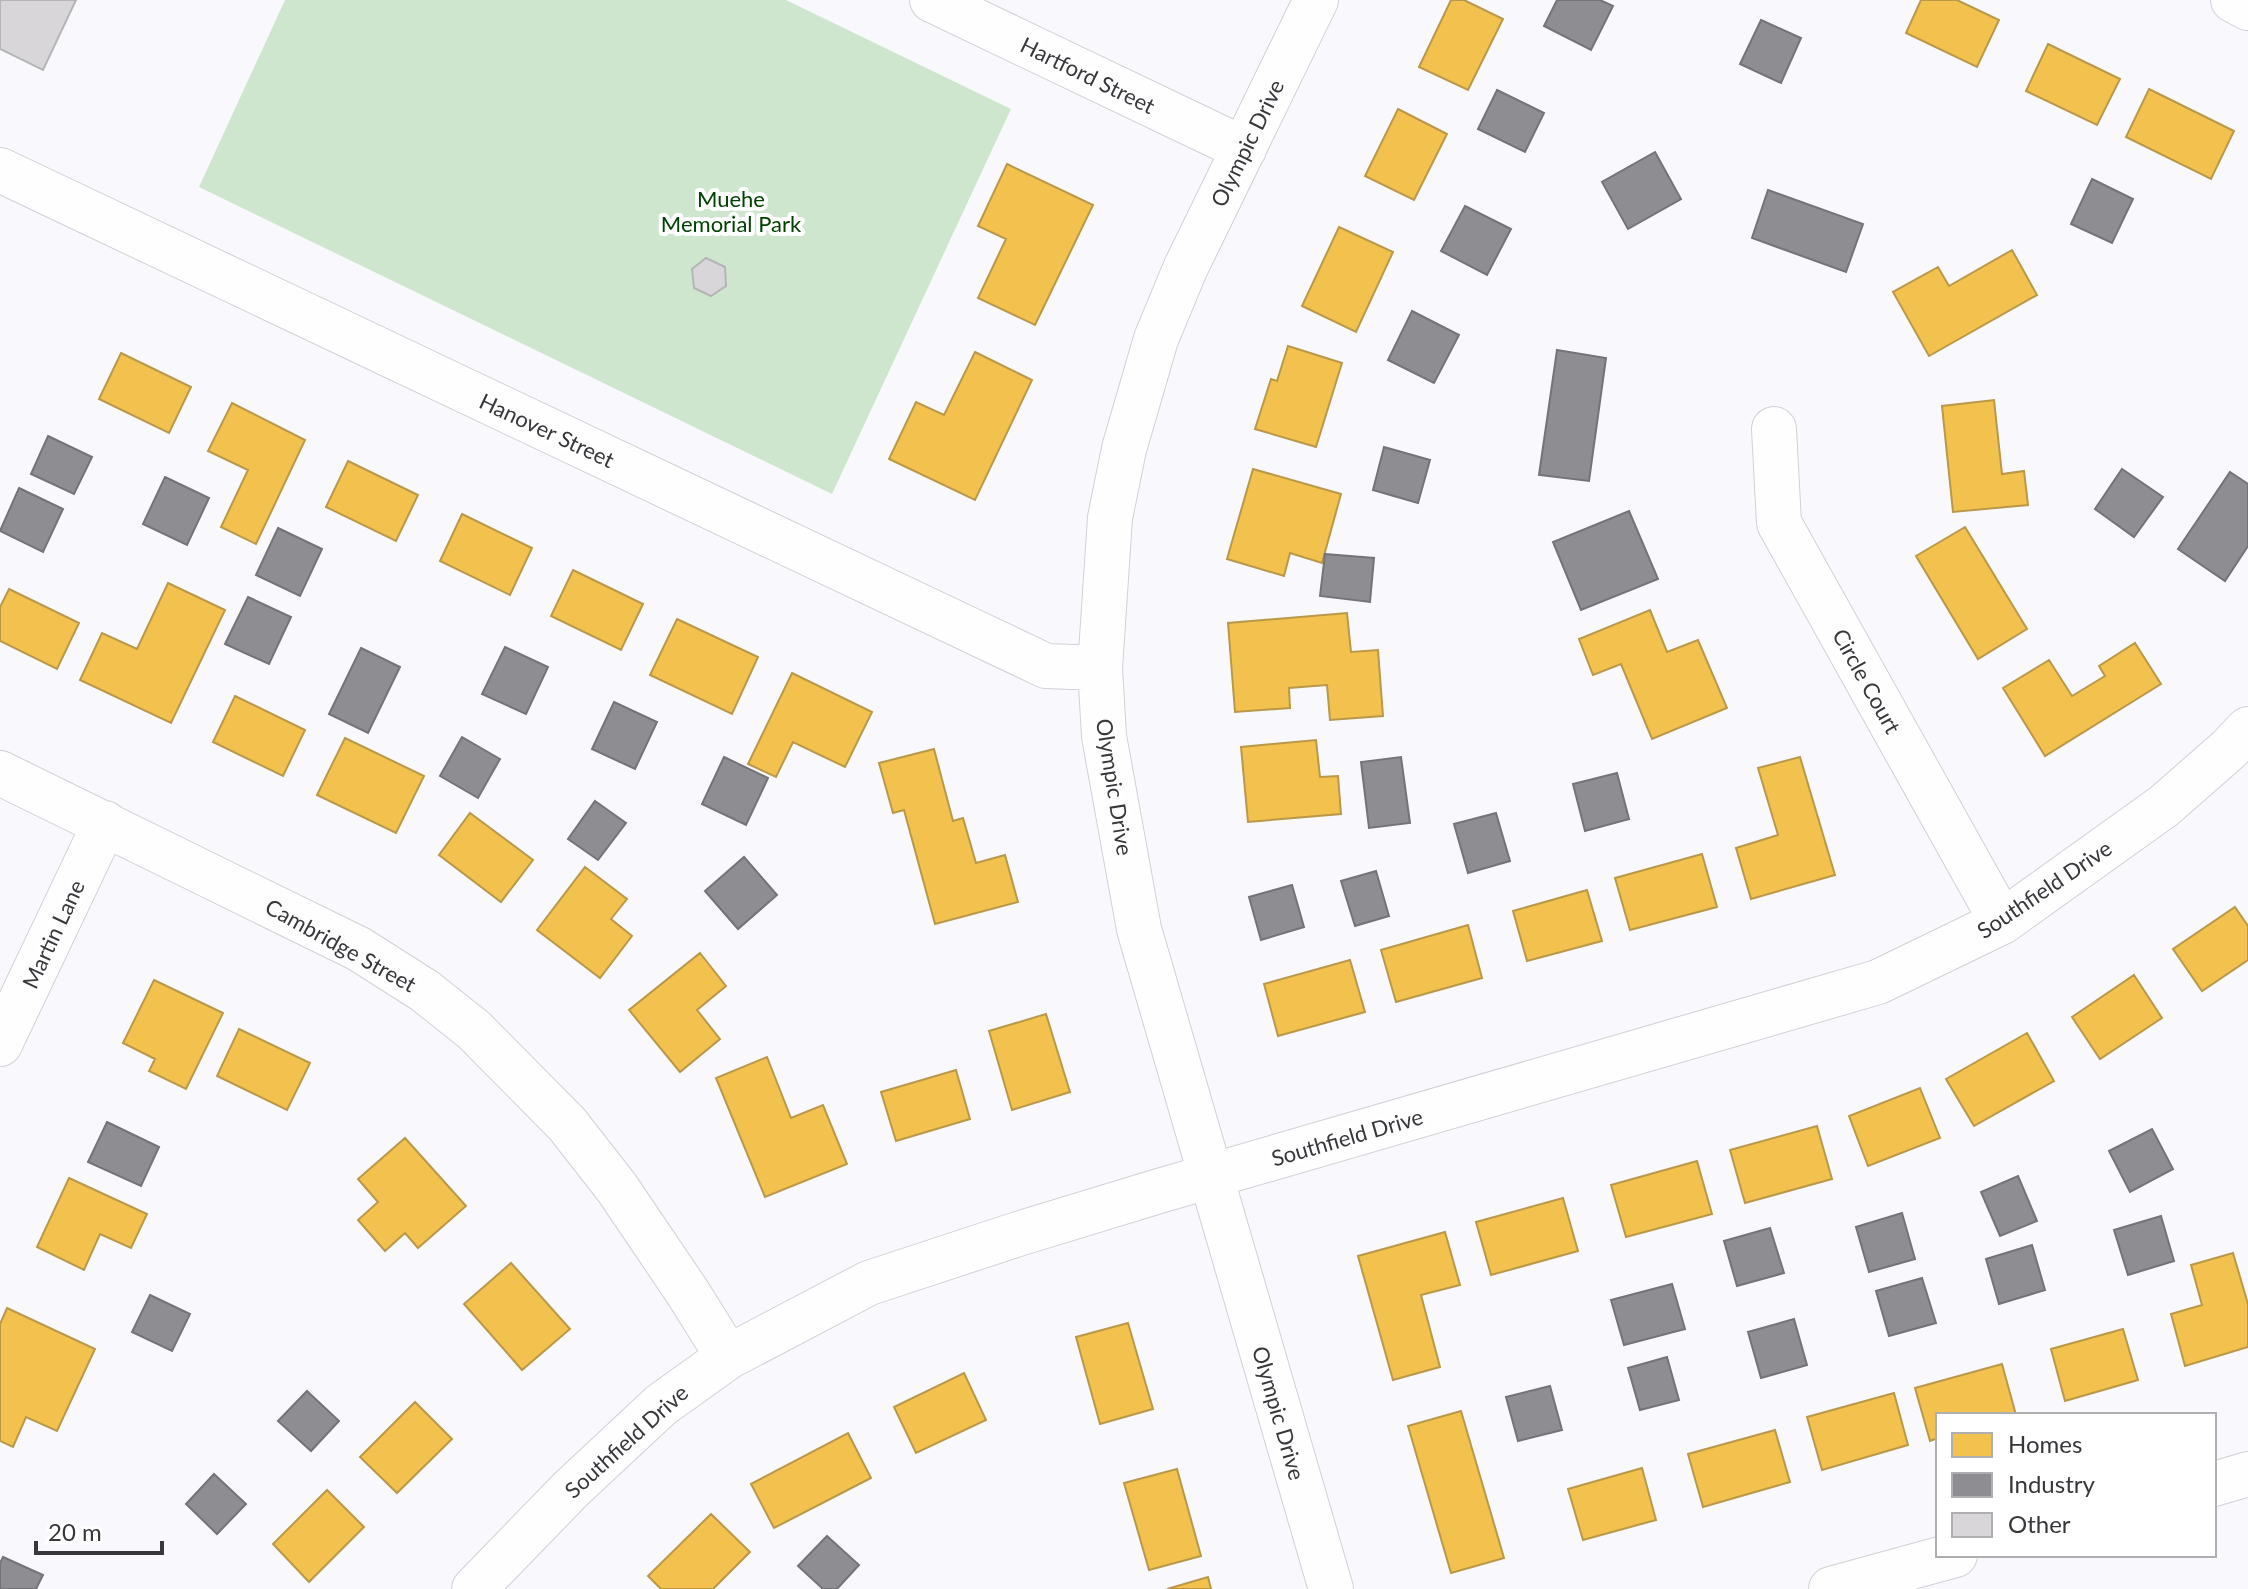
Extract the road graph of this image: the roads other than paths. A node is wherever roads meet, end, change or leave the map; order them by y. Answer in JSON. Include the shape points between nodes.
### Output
{"nodes":[{"id":1,"x":932,"y":0,"type":"edge"},
{"id":2,"x":1316,"y":0,"type":"edge"},
{"id":3,"x":2233,"y":0,"type":"edge"},
{"id":4,"x":2248,"y":8,"type":"edge"},
{"id":5,"x":1244,"y":149,"type":"junction"},
{"id":6,"x":0,"y":170,"type":"edge"},
{"id":7,"x":1774,"y":429,"type":"dead end"},
{"id":8,"x":1100,"y":668,"type":"junction"},
{"id":9,"x":2248,"y":729,"type":"edge"},
{"id":10,"x":0,"y":773,"type":"edge"},
{"id":11,"x":105,"y":823,"type":"junction"},
{"id":12,"x":2002,"y":922,"type":"junction"},
{"id":13,"x":0,"y":1044,"type":"edge"},
{"id":14,"x":1210,"y":1176,"type":"junction"},
{"id":15,"x":728,"y":1357,"type":"junction"},
{"id":16,"x":2248,"y":1474,"type":"edge"},
{"id":17,"x":2216,"y":1483,"type":"edge"},
{"id":18,"x":1948,"y":1557,"type":"edge"},
{"id":19,"x":474,"y":1589,"type":"edge"},
{"id":20,"x":1331,"y":1589,"type":"edge"},
{"id":21,"x":1831,"y":1589,"type":"edge"}],
"edges":[{"from":1,"to":5,"type":"street","name":"Hartford Street"},
{"from":2,"to":5,"type":"street","name":"Olympic Drive"},
{"from":3,"to":4,"type":"street"},
{"from":5,"to":8,"type":"street","name":"Olympic Drive","via":[[1185,269],[1140,391],[1110,518]]},
{"from":6,"to":8,"type":"street","name":"Hanover Street","via":[[1046,666]]},
{"from":7,"to":12,"type":"street","name":"Circle Court","via":[[1779,523]]},
{"from":8,"to":14,"type":"street","name":"Olympic Drive","via":[[1104,736],[1139,929]]},
{"from":9,"to":12,"type":"street","name":"Southfield Drive","via":[[2164,806]]},
{"from":10,"to":11,"type":"street","name":"Cambridge Street"},
{"from":11,"to":13,"type":"street","name":"Martin Lane"},
{"from":11,"to":15,"type":"street","name":"Cambridge Street","via":[[359,949],[474,1030],[567,1124],[617,1188]]},
{"from":12,"to":14,"type":"street","name":"Southfield Drive","via":[[1878,982]]},
{"from":14,"to":15,"type":"street","name":"Southfield Drive","via":[[869,1283]]},
{"from":14,"to":20,"type":"street","name":"Olympic Drive"},
{"from":15,"to":19,"type":"street","name":"Southfield Drive","via":[[661,1405]]},
{"from":16,"to":17,"type":"street"},
{"from":18,"to":21,"type":"street"}]}
